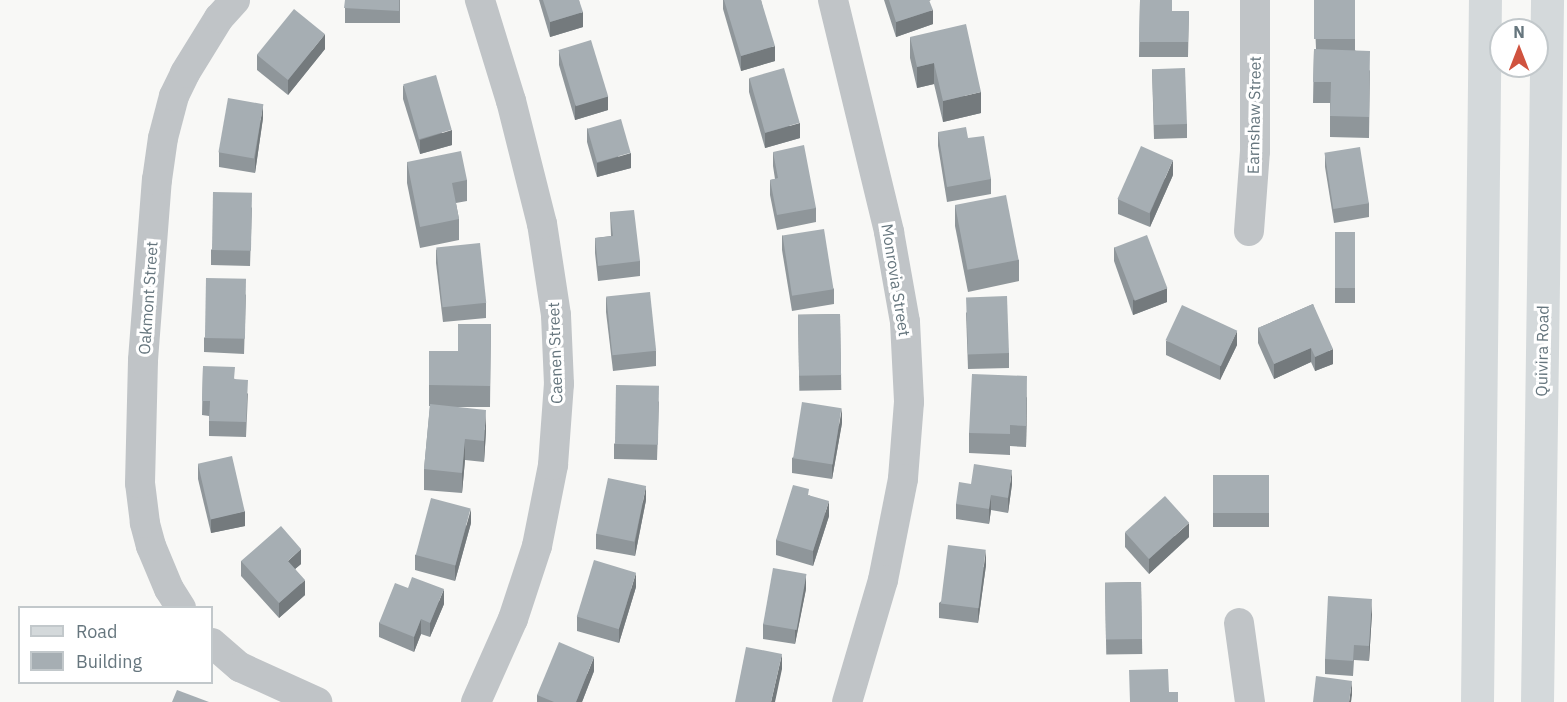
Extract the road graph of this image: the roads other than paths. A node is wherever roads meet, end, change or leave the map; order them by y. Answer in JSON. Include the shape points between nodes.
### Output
{"nodes":[{"id":1,"x":235,"y":0,"type":"edge"},
{"id":2,"x":480,"y":0,"type":"edge"},
{"id":3,"x":833,"y":0,"type":"edge"},
{"id":4,"x":1255,"y":0,"type":"edge"},
{"id":5,"x":1485,"y":0,"type":"edge"},
{"id":6,"x":1547,"y":0,"type":"edge"},
{"id":7,"x":1249,"y":231,"type":"dead end"},
{"id":8,"x":180,"y":606,"type":"edge"},
{"id":9,"x":1239,"y":623,"type":"dead end"},
{"id":10,"x":213,"y":644,"type":"edge"},
{"id":11,"x":304,"y":699,"type":"edge"},
{"id":12,"x":476,"y":702,"type":"edge"},
{"id":13,"x":847,"y":702,"type":"edge"},
{"id":14,"x":1250,"y":702,"type":"edge"},
{"id":15,"x":1477,"y":702,"type":"edge"},
{"id":16,"x":1537,"y":702,"type":"edge"}],
"edges":[{"from":1,"to":8,"type":"street","name":"Oakmont Street","via":[[174,96],[157,180],[143,360],[140,483],[151,546]]},
{"from":2,"to":12,"type":"street","name":"Caenen Street","via":[[542,224],[556,315],[559,384],[553,465],[537,546],[513,619]]},
{"from":3,"to":13,"type":"street","name":"Monrovia Street","via":[[889,232],[905,322],[909,402],[903,479],[883,580]]},
{"from":4,"to":7,"type":"street","name":"Earnshaw Street","via":[[1255,151]]},
{"from":5,"to":15,"type":"main road"},
{"from":6,"to":16,"type":"main road","name":"Quivira Road"},
{"from":9,"to":14,"type":"street"},
{"from":10,"to":11,"type":"street","via":[[240,667]]}]}
